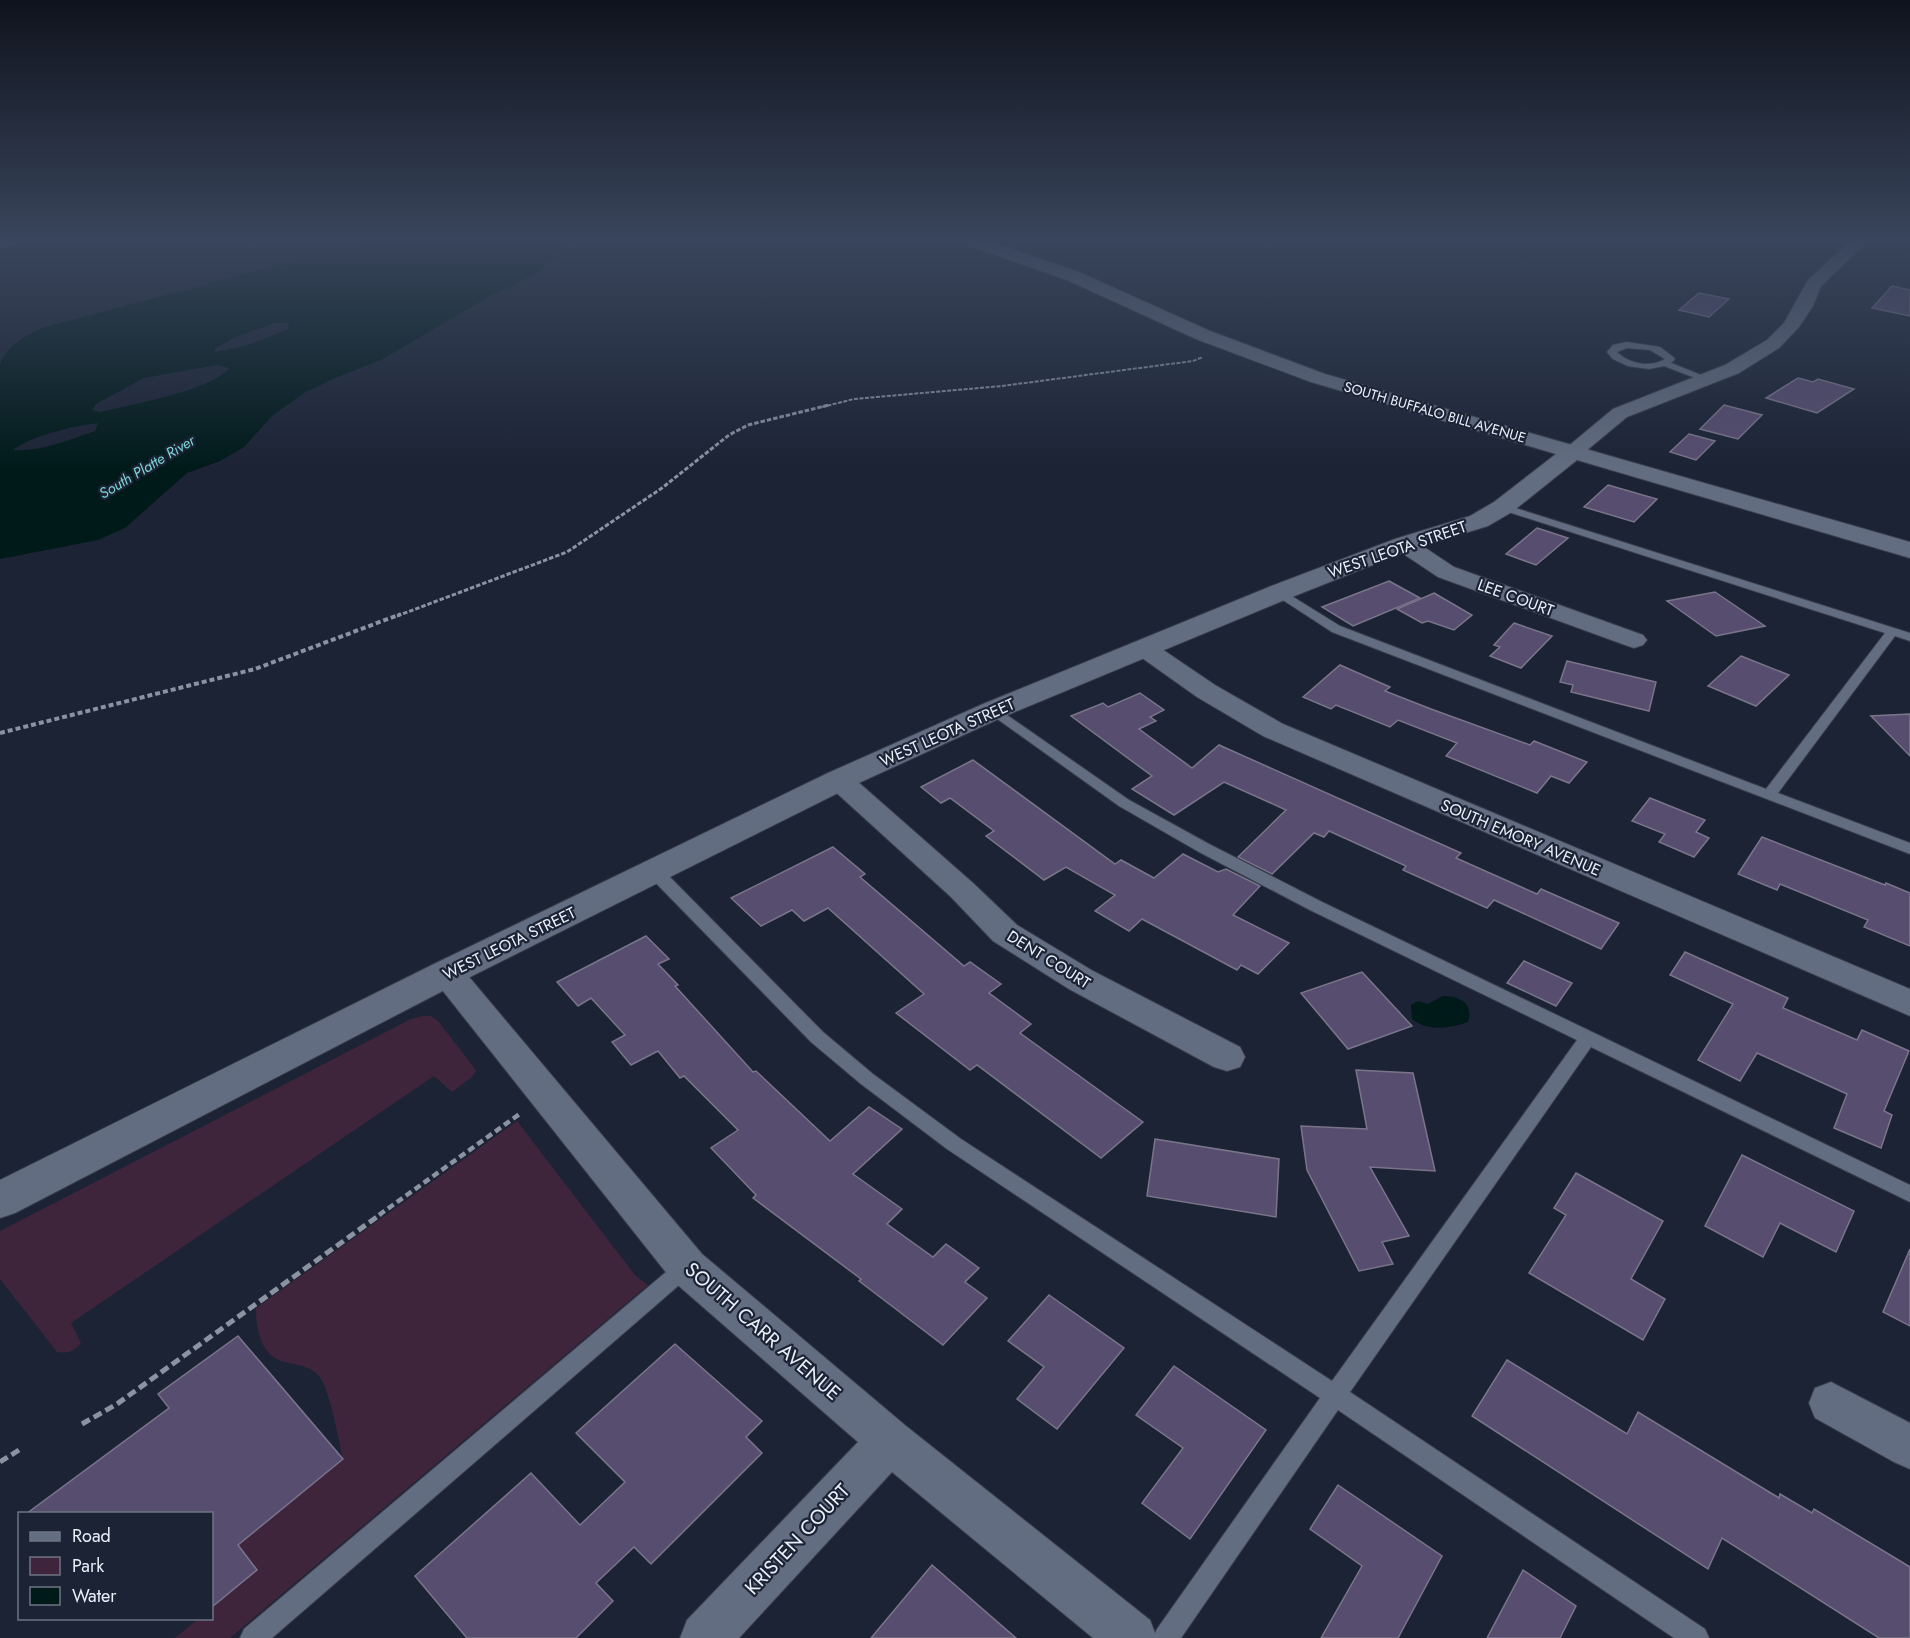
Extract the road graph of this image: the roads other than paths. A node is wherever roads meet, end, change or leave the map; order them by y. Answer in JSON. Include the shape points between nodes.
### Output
{"nodes":[{"id":1,"x":1164,"y":317,"type":"edge"},
{"id":2,"x":1796,"y":317,"type":"edge"},
{"id":3,"x":1666,"y":364,"type":"junction"},
{"id":4,"x":1706,"y":379,"type":"junction"},
{"id":5,"x":1573,"y":452,"type":"junction"},
{"id":6,"x":1503,"y":507,"type":"junction"},
{"id":7,"x":1404,"y":544,"type":"junction"},
{"id":8,"x":1910,"y":550,"type":"edge"},
{"id":9,"x":1278,"y":593,"type":"junction"},
{"id":10,"x":1893,"y":631,"type":"junction"},
{"id":11,"x":1910,"y":637,"type":"edge"},
{"id":12,"x":1634,"y":640,"type":"dead end"},
{"id":13,"x":1144,"y":648,"type":"junction"},
{"id":14,"x":994,"y":710,"type":"junction"},
{"id":15,"x":839,"y":780,"type":"junction"},
{"id":16,"x":1769,"y":795,"type":"junction"},
{"id":17,"x":1910,"y":849,"type":"edge"},
{"id":18,"x":654,"y":871,"type":"junction"},
{"id":19,"x":447,"y":973,"type":"junction"},
{"id":20,"x":1910,"y":1003,"type":"edge"},
{"id":21,"x":1588,"y":1038,"type":"junction"},
{"id":22,"x":1227,"y":1057,"type":"dead end"},
{"id":23,"x":1910,"y":1194,"type":"edge"},
{"id":24,"x":0,"y":1200,"type":"edge"},
{"id":25,"x":687,"y":1267,"type":"junction"},
{"id":26,"x":1335,"y":1395,"type":"junction"},
{"id":27,"x":1831,"y":1403,"type":"dead end"},
{"id":28,"x":890,"y":1441,"type":"junction"},
{"id":29,"x":1910,"y":1447,"type":"edge"},
{"id":30,"x":253,"y":1638,"type":"edge"},
{"id":31,"x":705,"y":1638,"type":"edge"},
{"id":32,"x":1132,"y":1638,"type":"edge"},
{"id":33,"x":1166,"y":1638,"type":"edge"},
{"id":34,"x":1696,"y":1638,"type":"edge"}],
"edges":[{"from":1,"to":5,"type":"street","name":"SOUTH BUFFALO BILL AVENUE","via":[[1276,364]]},
{"from":2,"to":4,"type":"street","name":"WEST LEOTA STREET","via":[[1773,344],[1732,369]]},
{"from":3,"to":3,"type":"lane","via":[[1626,362],[1612,352],[1627,345],[1649,347],[1666,354],[1670,359]]},
{"from":3,"to":4,"type":"lane"},
{"from":4,"to":5,"type":"street","name":"WEST LEOTA STREET","via":[[1620,413]]},
{"from":5,"to":6,"type":"street","name":"WEST LEOTA STREET"},
{"from":5,"to":8,"type":"street","name":"SOUTH BUFFALO BILL AVENUE"},
{"from":6,"to":7,"type":"street","name":"WEST LEOTA STREET","via":[[1479,521]]},
{"from":6,"to":10,"type":"lane"},
{"from":7,"to":9,"type":"street","name":"WEST LEOTA STREET"},
{"from":7,"to":12,"type":"street","name":"LEE COURT","via":[[1446,572]]},
{"from":9,"to":13,"type":"street","name":"WEST LEOTA STREET"},
{"from":9,"to":16,"type":"lane","via":[[1336,629]]},
{"from":10,"to":11,"type":"lane"},
{"from":10,"to":16,"type":"lane"},
{"from":13,"to":14,"type":"street","name":"WEST LEOTA STREET"},
{"from":13,"to":20,"type":"street","name":"SOUTH EMORY AVENUE","via":[[1206,691],[1273,730]]},
{"from":14,"to":15,"type":"street","name":"WEST LEOTA STREET"},
{"from":14,"to":21,"type":"lane","via":[[1124,802],[1204,848]]},
{"from":15,"to":18,"type":"street","name":"WEST LEOTA STREET"},
{"from":15,"to":22,"type":"street","name":"DENT COURT","via":[[1005,933],[1081,980]]},
{"from":16,"to":17,"type":"lane"},
{"from":18,"to":19,"type":"street","name":"WEST LEOTA STREET"},
{"from":18,"to":26,"type":"lane","via":[[817,1037],[867,1079],[954,1144]]},
{"from":19,"to":24,"type":"street","name":"WEST LEOTA STREET"},
{"from":19,"to":25,"type":"street","name":"SOUTH CARR AVENUE"},
{"from":21,"to":23,"type":"lane"},
{"from":21,"to":26,"type":"lane"},
{"from":25,"to":28,"type":"street","name":"SOUTH CARR AVENUE"},
{"from":25,"to":30,"type":"lane"},
{"from":26,"to":33,"type":"lane"},
{"from":26,"to":34,"type":"lane"},
{"from":27,"to":29,"type":"street"},
{"from":28,"to":31,"type":"street","name":"KRISTEN COURT"},
{"from":28,"to":32,"type":"street","name":"SOUTH CARR AVENUE"}]}
